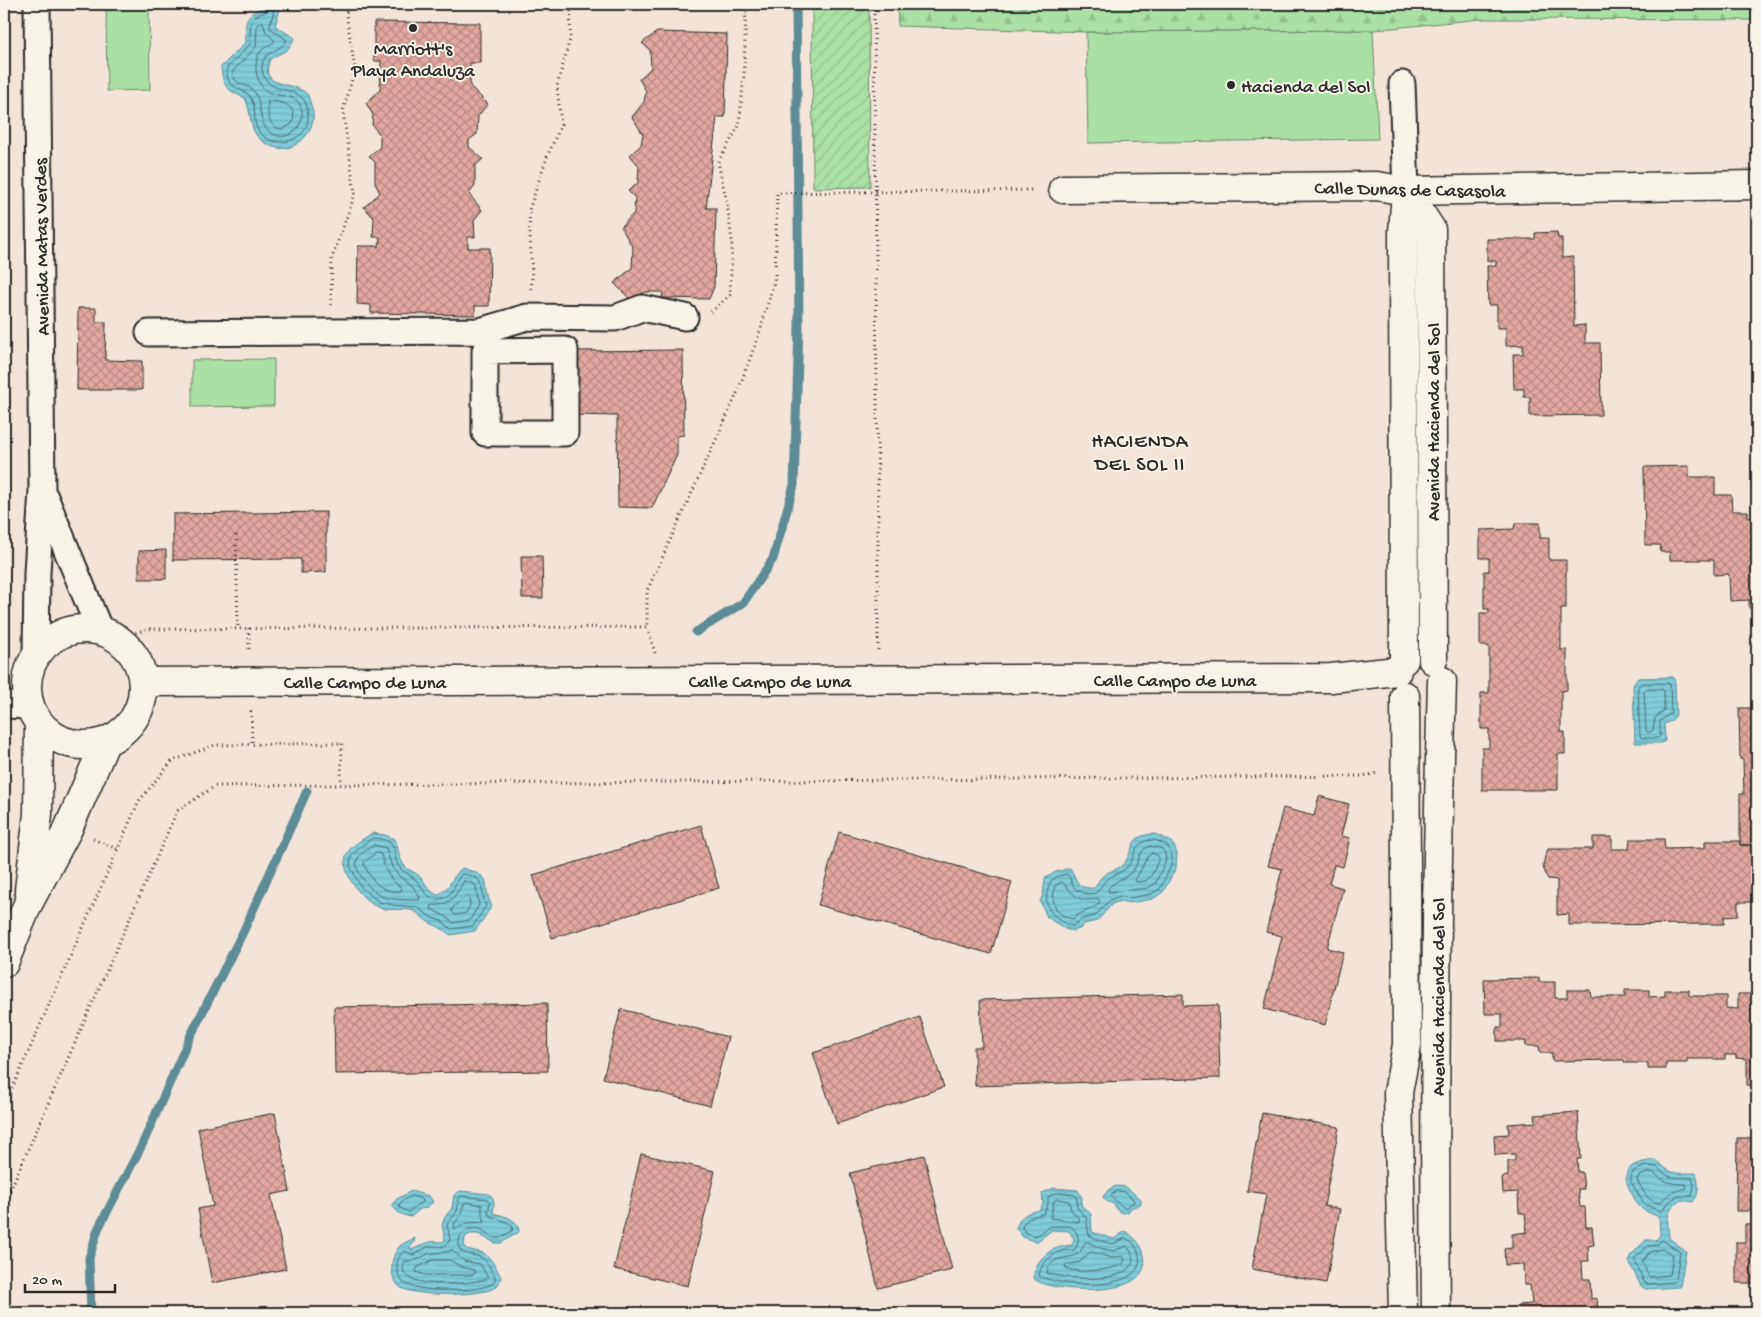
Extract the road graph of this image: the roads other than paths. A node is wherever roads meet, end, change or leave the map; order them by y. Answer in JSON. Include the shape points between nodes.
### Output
{"nodes":[{"id":1,"x":36,"y":4,"type":"edge"},
{"id":2,"x":1402,"y":84,"type":"dead end"},
{"id":3,"x":1757,"y":185,"type":"edge"},
{"id":4,"x":1062,"y":189,"type":"road end"},
{"id":5,"x":1406,"y":191,"type":"junction"},
{"id":6,"x":527,"y":317,"type":"junction"},
{"id":7,"x":685,"y":317,"type":"road end"},
{"id":8,"x":149,"y":334,"type":"dead end"},
{"id":9,"x":530,"y":350,"type":"junction"},
{"id":10,"x":42,"y":490,"type":"junction"},
{"id":11,"x":108,"y":635,"type":"junction"},
{"id":12,"x":36,"y":656,"type":"junction"},
{"id":13,"x":1437,"y":670,"type":"junction"},
{"id":14,"x":1402,"y":676,"type":"junction"},
{"id":15,"x":143,"y":682,"type":"junction"},
{"id":16,"x":24,"y":711,"type":"edge"},
{"id":17,"x":106,"y":741,"type":"junction"},
{"id":18,"x":27,"y":906,"type":"junction"},
{"id":19,"x":4,"y":964,"type":"edge"},
{"id":20,"x":1403,"y":1313,"type":"edge"},
{"id":21,"x":1436,"y":1313,"type":"edge"}],
"edges":[{"from":1,"to":10,"type":"street","name":"Avenida Matas Verdes"},
{"from":2,"to":5,"type":"street","name":"Avenida Hacienda del Sol"},
{"from":3,"to":5,"type":"street","name":"Calle Dunas de Casasola"},
{"from":4,"to":5,"type":"street","name":"Calle Dunas de Casasola","via":[[1377,186]]},
{"from":5,"to":13,"type":"street","name":"Avenida Hacienda del Sol","via":[[1431,229]]},
{"from":5,"to":14,"type":"street","name":"Avenida Hacienda del Sol","via":[[1403,232]]},
{"from":6,"to":7,"type":"street","via":[[616,318],[642,308]]},
{"from":6,"to":8,"type":"street","via":[[480,331]]},
{"from":6,"to":9,"type":"street"},
{"from":9,"to":9,"type":"street","via":[[485,350],[485,433],[565,433],[564,350]]},
{"from":10,"to":11,"type":"street","name":"Avenida Matas Verdes"},
{"from":10,"to":12,"type":"street","name":"Avenida Matas Verdes"},
{"from":11,"to":12,"type":"street","via":[[82,629],[64,633],[48,642]]},
{"from":11,"to":15,"type":"street","via":[[130,650],[139,665]]},
{"from":12,"to":16,"type":"street","via":[[29,671]]},
{"from":13,"to":14,"type":"street","via":[[1426,656],[1414,655]]},
{"from":13,"to":14,"type":"street","via":[[1439,688],[1428,699],[1416,700]]},
{"from":13,"to":21,"type":"street","name":"Avenida Hacienda del Sol"},
{"from":14,"to":15,"type":"street","name":"Calle Campo de Luna"},
{"from":14,"to":20,"type":"street","name":"Avenida Hacienda del Sol","via":[[1406,769],[1407,1045],[1398,1093]]},
{"from":15,"to":17,"type":"street","via":[[142,700],[135,718],[122,732]]},
{"from":16,"to":17,"type":"street","via":[[53,735],[70,743],[88,745]]},
{"from":16,"to":18,"type":"street","via":[[38,814]]},
{"from":17,"to":18,"type":"street","via":[[68,829]]},
{"from":18,"to":19,"type":"street"}]}
